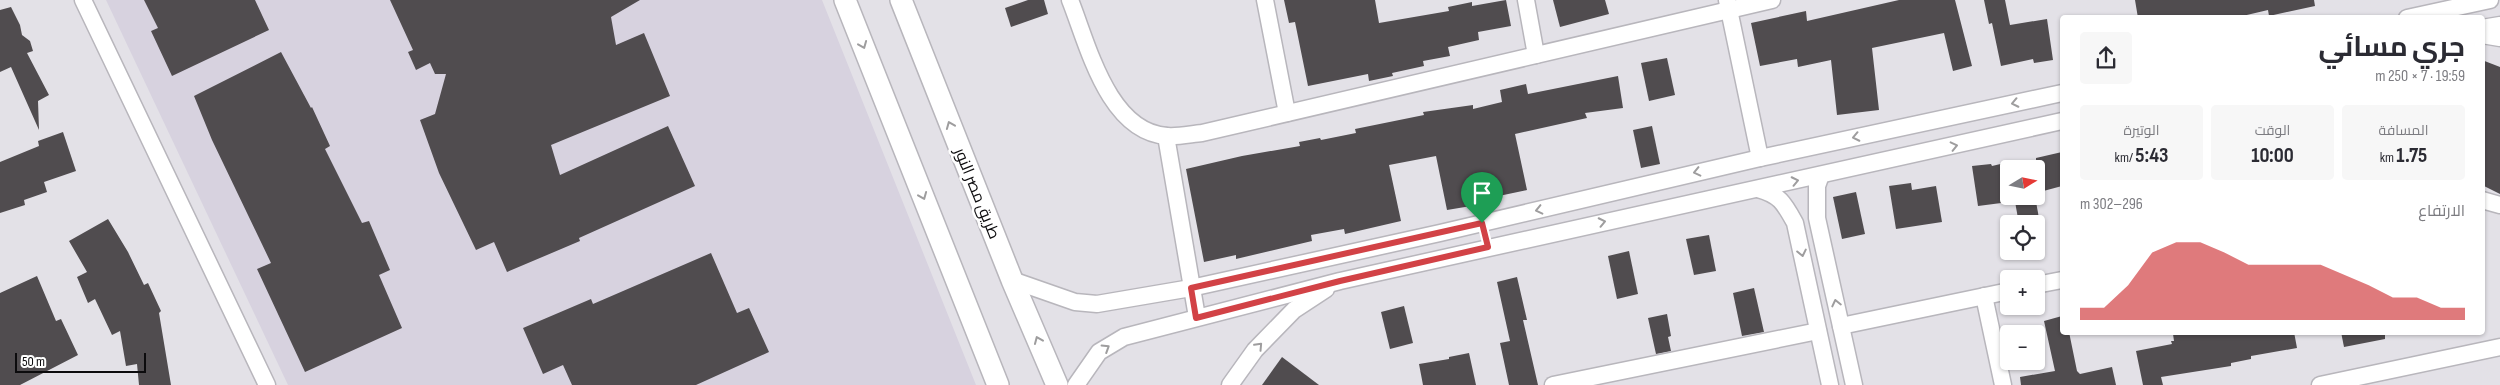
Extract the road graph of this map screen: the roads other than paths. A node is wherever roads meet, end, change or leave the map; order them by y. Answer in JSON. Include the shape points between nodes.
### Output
{"nodes":[{"id":1,"x":83,"y":0,"type":"edge"},
{"id":2,"x":844,"y":0,"type":"edge"},
{"id":3,"x":901,"y":0,"type":"edge"},
{"id":4,"x":1070,"y":0,"type":"edge"},
{"id":5,"x":1265,"y":0,"type":"edge"},
{"id":6,"x":1526,"y":0,"type":"edge"},
{"id":7,"x":1772,"y":0,"type":"edge"},
{"id":8,"x":2490,"y":0,"type":"edge"},
{"id":9,"x":1728,"y":5,"type":"edge"},
{"id":10,"x":2421,"y":15,"type":"edge"},
{"id":11,"x":2500,"y":25,"type":"edge"},
{"id":12,"x":2485,"y":28,"type":"edge"},
{"id":13,"x":2485,"y":36,"type":"edge"},
{"id":14,"x":2500,"y":38,"type":"edge"},
{"id":15,"x":1536,"y":55,"type":"junction"},
{"id":16,"x":2060,"y":93,"type":"edge"},
{"id":17,"x":1287,"y":114,"type":"junction"},
{"id":18,"x":2060,"y":121,"type":"edge"},
{"id":19,"x":1166,"y":136,"type":"junction"},
{"id":20,"x":1760,"y":158,"type":"junction"},
{"id":21,"x":1821,"y":176,"type":"junction"},
{"id":22,"x":1758,"y":188,"type":"junction"},
{"id":23,"x":2485,"y":201,"type":"edge"},
{"id":24,"x":2500,"y":205,"type":"edge"},
{"id":25,"x":1482,"y":223,"type":"junction"},
{"id":26,"x":1488,"y":247,"type":"junction"},
{"id":27,"x":1012,"y":280,"type":"junction"},
{"id":28,"x":2060,"y":280,"type":"edge"},
{"id":29,"x":1340,"y":281,"type":"junction"},
{"id":30,"x":2045,"y":283,"type":"edge"},
{"id":31,"x":1191,"y":288,"type":"junction"},
{"id":32,"x":2000,"y":293,"type":"edge"},
{"id":33,"x":1984,"y":296,"type":"junction"},
{"id":34,"x":1196,"y":318,"type":"junction"},
{"id":35,"x":1841,"y":326,"type":"junction"},
{"id":36,"x":1818,"y":331,"type":"junction"},
{"id":37,"x":2500,"y":347,"type":"edge"},
{"id":38,"x":1573,"y":383,"type":"edge"},
{"id":39,"x":267,"y":385,"type":"edge"},
{"id":40,"x":998,"y":385,"type":"edge"},
{"id":41,"x":1057,"y":385,"type":"edge"},
{"id":42,"x":1076,"y":385,"type":"edge"},
{"id":43,"x":1230,"y":385,"type":"edge"},
{"id":44,"x":1553,"y":385,"type":"edge"},
{"id":45,"x":1830,"y":385,"type":"edge"},
{"id":46,"x":1854,"y":385,"type":"edge"},
{"id":47,"x":2003,"y":385,"type":"edge"},
{"id":48,"x":2320,"y":385,"type":"edge"}],
"edges":[{"from":1,"to":39,"type":"street"},
{"from":2,"to":40,"type":"street","one_way":true},
{"from":27,"to":3,"type":"street","name":"طريق مصر النور","one_way":true},
{"from":4,"to":19,"type":"street","via":[[1106,90],[1121,112],[1142,128]]},
{"from":5,"to":17,"type":"street"},
{"from":6,"to":15,"type":"street"},
{"from":7,"to":9,"type":"street"},
{"from":8,"to":10,"type":"street"},
{"from":9,"to":15,"type":"street"},
{"from":9,"to":20,"type":"street"},
{"from":11,"to":12,"type":"street"},
{"from":13,"to":14,"type":"street"},
{"from":15,"to":17,"type":"street"},
{"from":16,"to":20,"type":"street","one_way":true},
{"from":17,"to":19,"type":"street","via":[[1202,133]]},
{"from":21,"to":18,"type":"street","one_way":true},
{"from":19,"to":31,"type":"street"},
{"from":20,"to":25,"type":"street","one_way":true},
{"from":22,"to":21,"type":"street","one_way":true},
{"from":35,"to":21,"type":"street","one_way":true,"via":[[1817,218]]},
{"from":26,"to":22,"type":"street","one_way":true},
{"from":22,"to":36,"type":"street","one_way":true,"via":[[1776,194],[1795,223]]},
{"from":23,"to":24,"type":"street"},
{"from":25,"to":26,"type":"street"},
{"from":25,"to":31,"type":"street"},
{"from":26,"to":29,"type":"street"},
{"from":27,"to":31,"type":"street","via":[[1075,302],[1097,304]]},
{"from":41,"to":27,"type":"street","name":"طريق مصر النور","one_way":true},
{"from":28,"to":30,"type":"street"},
{"from":29,"to":34,"type":"street"},
{"from":43,"to":29,"type":"street","one_way":true,"via":[[1255,350],[1294,310]]},
{"from":31,"to":34,"type":"street"},
{"from":32,"to":33,"type":"street"},
{"from":33,"to":35,"type":"street"},
{"from":33,"to":47,"type":"street"},
{"from":42,"to":34,"type":"street","one_way":true,"via":[[1099,352],[1124,337]]},
{"from":35,"to":46,"type":"street"},
{"from":36,"to":38,"type":"street"},
{"from":36,"to":45,"type":"street"},
{"from":37,"to":48,"type":"street"},
{"from":38,"to":44,"type":"street"}]}
